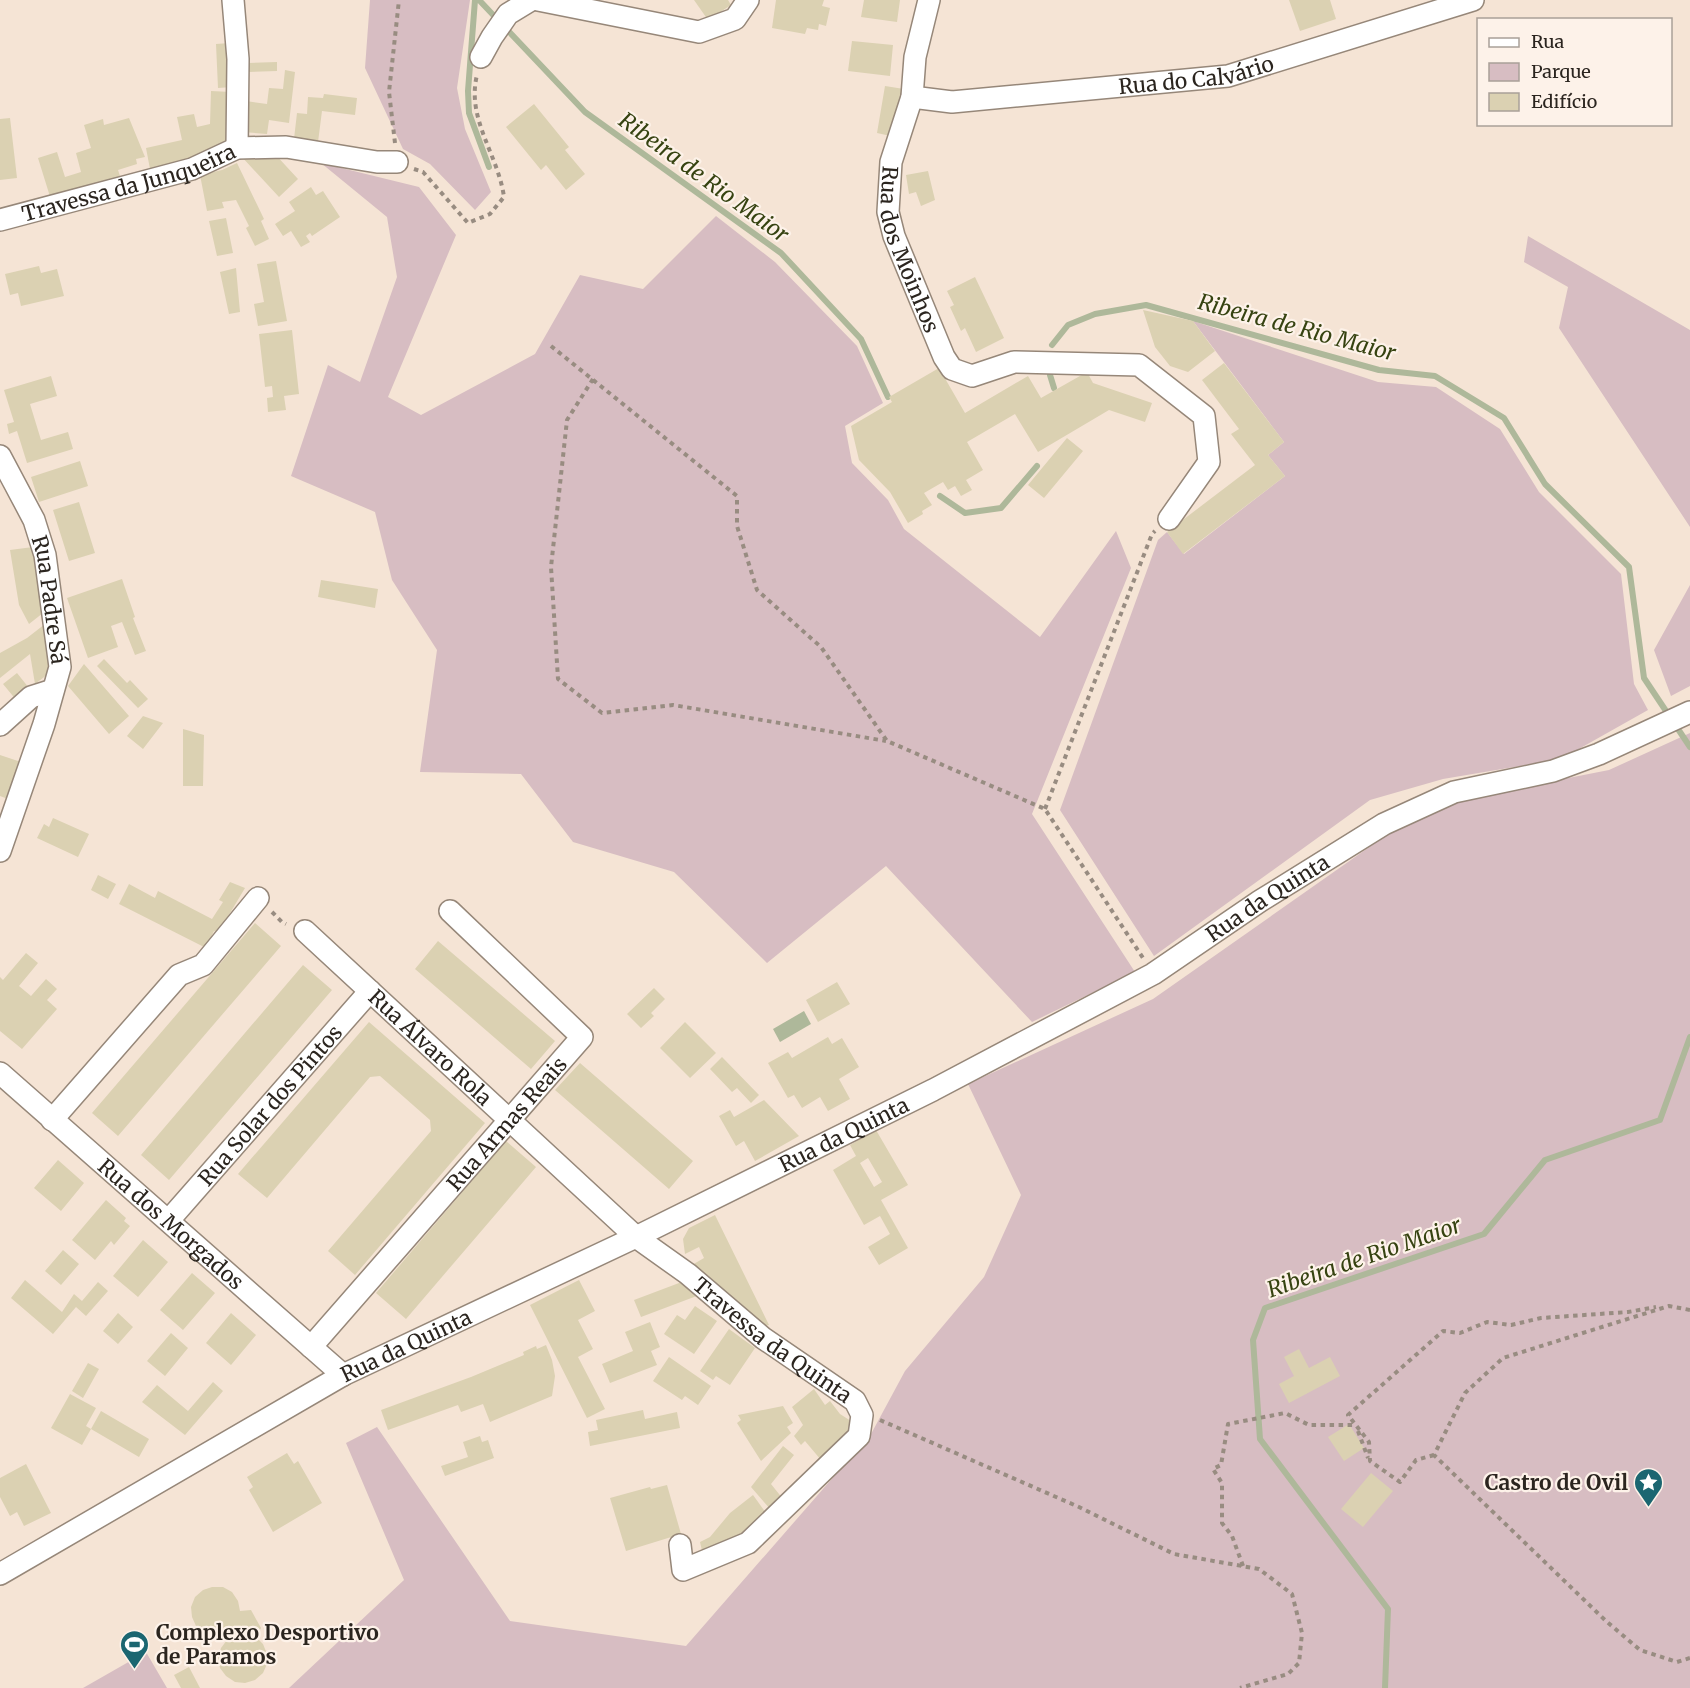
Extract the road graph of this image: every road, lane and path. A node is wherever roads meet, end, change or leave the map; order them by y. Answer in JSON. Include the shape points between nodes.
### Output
{"nodes":[{"id":1,"x":233,"y":0,"type":"edge"},
{"id":2,"x":399,"y":0,"type":"edge"},
{"id":3,"x":531,"y":0,"type":"edge"},
{"id":4,"x":538,"y":0,"type":"edge"},
{"id":5,"x":748,"y":0,"type":"edge"},
{"id":6,"x":929,"y":0,"type":"edge"},
{"id":7,"x":1473,"y":0,"type":"edge"},
{"id":8,"x":481,"y":57,"type":"joint"},
{"id":9,"x":912,"y":97,"type":"junction"},
{"id":10,"x":237,"y":148,"type":"junction"},
{"id":11,"x":397,"y":162,"type":"junction"},
{"id":12,"x":0,"y":220,"type":"edge"},
{"id":13,"x":551,"y":346,"type":"dead end"},
{"id":14,"x":593,"y":379,"type":"junction"},
{"id":15,"x":0,"y":456,"type":"edge"},
{"id":16,"x":1168,"y":519,"type":"joint"},
{"id":17,"x":53,"y":690,"type":"junction"},
{"id":18,"x":1690,"y":712,"type":"edge"},
{"id":19,"x":0,"y":725,"type":"edge"},
{"id":20,"x":887,"y":741,"type":"junction"},
{"id":21,"x":1045,"y":809,"type":"junction"},
{"id":22,"x":0,"y":851,"type":"edge"},
{"id":23,"x":258,"y":898,"type":"joint"},
{"id":24,"x":450,"y":911,"type":"dead end"},
{"id":25,"x":304,"y":931,"type":"joint"},
{"id":26,"x":1153,"y":974,"type":"junction"},
{"id":27,"x":370,"y":991,"type":"junction"},
{"id":28,"x":0,"y":1072,"type":"edge"},
{"id":29,"x":52,"y":1120,"type":"junction"},
{"id":30,"x":510,"y":1120,"type":"junction"},
{"id":31,"x":169,"y":1220,"type":"junction"},
{"id":32,"x":636,"y":1237,"type":"junction"},
{"id":33,"x":1669,"y":1306,"type":"junction"},
{"id":34,"x":1690,"y":1310,"type":"edge"},
{"id":35,"x":311,"y":1347,"type":"junction"},
{"id":36,"x":343,"y":1375,"type":"junction"},
{"id":37,"x":862,"y":1415,"type":"junction"},
{"id":38,"x":1356,"y":1425,"type":"junction"},
{"id":39,"x":1434,"y":1455,"type":"junction"},
{"id":40,"x":680,"y":1545,"type":"dead end"},
{"id":41,"x":1243,"y":1566,"type":"junction"},
{"id":42,"x":0,"y":1574,"type":"edge"},
{"id":43,"x":1690,"y":1658,"type":"edge"},
{"id":44,"x":1240,"y":1688,"type":"edge"}],
"edges":[{"from":1,"to":10,"type":"street","via":[[238,59]]},
{"from":2,"to":11,"type":"path","via":[[389,93]]},
{"from":3,"to":8,"type":"street","via":[[508,14]]},
{"from":4,"to":5,"type":"street","via":[[699,32],[735,19]]},
{"from":6,"to":9,"type":"street","name":"Rua dos Moinhos","via":[[915,57]]},
{"from":7,"to":9,"type":"street","name":"Rua do Calvário","via":[[1228,76],[952,102]]},
{"from":8,"to":11,"type":"path","via":[[473,91],[476,112],[504,197],[489,214],[468,223],[423,172]]},
{"from":9,"to":16,"type":"street","name":"Rua dos Moinhos","via":[[891,162],[888,212],[894,236],[944,357],[952,369],[972,376],[1014,362],[1139,365],[1204,416],[1209,462]]},
{"from":10,"to":11,"type":"street","name":"Travessa da Junqueira","via":[[286,147]]},
{"from":10,"to":12,"type":"street","name":"Travessa da Junqueira","via":[[192,170]]},
{"from":13,"to":14,"type":"path"},
{"from":14,"to":20,"type":"path","via":[[737,496],[737,526],[757,590],[820,647]]},
{"from":14,"to":20,"type":"path","via":[[567,420],[551,567],[558,679],[602,713],[673,705]]},
{"from":15,"to":17,"type":"street","name":"Rua Padre Sá","via":[[34,520],[45,555],[60,667]]},
{"from":16,"to":21,"type":"path","via":[[1152,534]]},
{"from":17,"to":19,"type":"street","via":[[31,697]]},
{"from":17,"to":22,"type":"street","name":"Rua Padre Sá"},
{"from":18,"to":26,"type":"street","name":"Rua da Quinta","via":[[1554,771],[1454,792],[1384,824]]},
{"from":20,"to":21,"type":"path"},
{"from":21,"to":26,"type":"path"},
{"from":23,"to":25,"type":"path","via":[[282,922]]},
{"from":23,"to":29,"type":"street","via":[[203,965],[179,975]]},
{"from":24,"to":30,"type":"street","name":"Rua Armas Reais","via":[[582,1037]]},
{"from":25,"to":27,"type":"street","name":"Rua Álvaro Rola"},
{"from":26,"to":32,"type":"street","name":"Rua da Quinta","via":[[922,1095]]},
{"from":27,"to":30,"type":"street","name":"Rua Álvaro Rola"},
{"from":27,"to":31,"type":"street","name":"Rua Solar dos Pintos"},
{"from":28,"to":29,"type":"street","name":"Rua dos Morgados"},
{"from":29,"to":31,"type":"street","name":"Rua dos Morgados"},
{"from":30,"to":32,"type":"street","name":"Rua Álvaro Rola"},
{"from":30,"to":35,"type":"street","name":"Rua Armas Reais"},
{"from":31,"to":35,"type":"street","name":"Rua dos Morgados"},
{"from":32,"to":36,"type":"street","name":"Rua da Quinta"},
{"from":32,"to":37,"type":"street","name":"Travessa da Quinta","via":[[688,1274],[763,1338],[855,1401]]},
{"from":33,"to":34,"type":"path"},
{"from":33,"to":38,"type":"path","via":[[1541,1318],[1511,1325],[1487,1322],[1460,1333],[1443,1330],[1348,1415]]},
{"from":33,"to":39,"type":"path","via":[[1503,1358],[1466,1394]]},
{"from":35,"to":36,"type":"street","name":"Rua dos Morgados"},
{"from":36,"to":42,"type":"street","name":"Rua da Quinta"},
{"from":37,"to":40,"type":"street","name":"Travessa da Quinta","via":[[859,1437],[748,1543],[683,1569]]},
{"from":37,"to":41,"type":"path","via":[[1079,1507],[1174,1554]]},
{"from":38,"to":39,"type":"path","via":[[1369,1442],[1370,1461],[1400,1482],[1416,1460]]},
{"from":38,"to":41,"type":"path","via":[[1309,1425],[1285,1413],[1228,1424],[1221,1465],[1214,1469],[1222,1483],[1222,1523],[1232,1536]]},
{"from":39,"to":43,"type":"path","via":[[1640,1650],[1677,1662]]},
{"from":41,"to":44,"type":"path","via":[[1259,1569],[1292,1594],[1302,1633],[1299,1663],[1288,1674]]}]}
